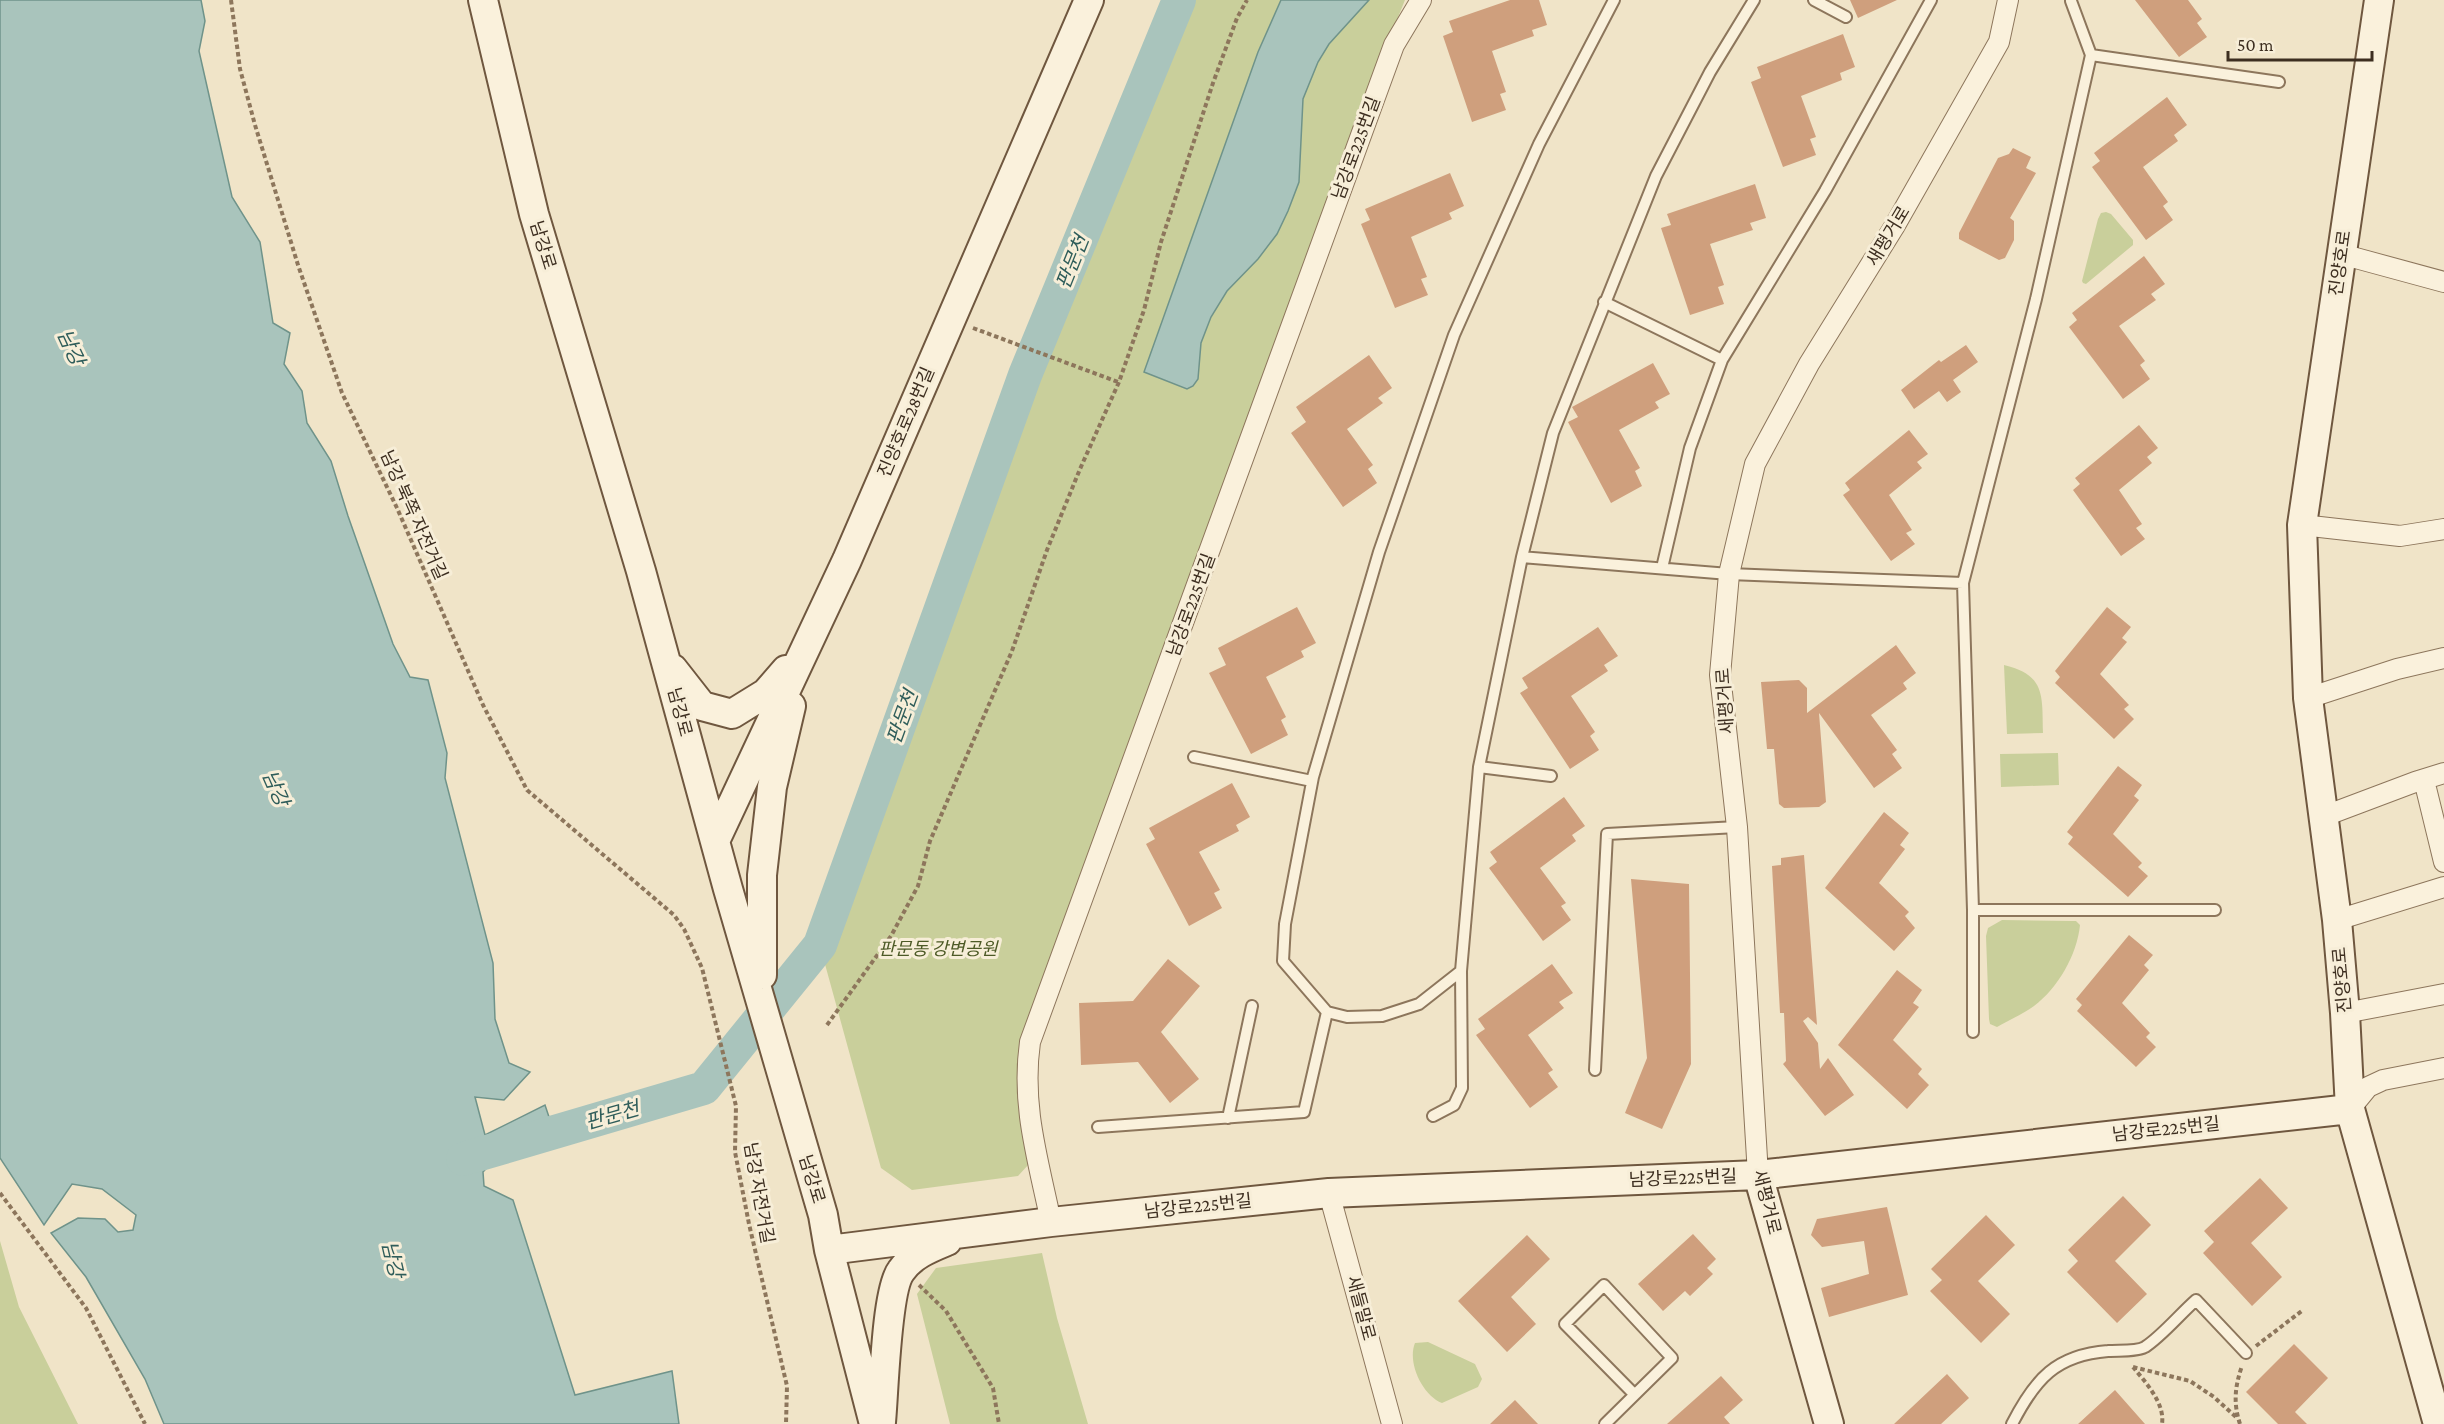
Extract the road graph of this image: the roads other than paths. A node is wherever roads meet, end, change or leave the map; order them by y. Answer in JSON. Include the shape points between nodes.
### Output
{"nodes":[{"id":1,"x":483,"y":0,"type":"edge"},
{"id":2,"x":1089,"y":0,"type":"edge"},
{"id":3,"x":1421,"y":0,"type":"edge"},
{"id":4,"x":1614,"y":0,"type":"edge"},
{"id":5,"x":1754,"y":0,"type":"edge"},
{"id":6,"x":1814,"y":0,"type":"edge"},
{"id":7,"x":1931,"y":0,"type":"edge"},
{"id":8,"x":2008,"y":0,"type":"edge"},
{"id":9,"x":2379,"y":0,"type":"edge"},
{"id":10,"x":2072,"y":1,"type":"edge"},
{"id":11,"x":1846,"y":17,"type":"dead end"},
{"id":12,"x":2091,"y":55,"type":"junction"},
{"id":13,"x":2279,"y":82,"type":"dead end"},
{"id":14,"x":2341,"y":254,"type":"junction"},
{"id":15,"x":2444,"y":282,"type":"edge"},
{"id":16,"x":1604,"y":302,"type":"junction"},
{"id":17,"x":1722,"y":360,"type":"junction"},
{"id":18,"x":2302,"y":525,"type":"junction"},
{"id":19,"x":2444,"y":529,"type":"edge"},
{"id":20,"x":1522,"y":557,"type":"junction"},
{"id":21,"x":1662,"y":568,"type":"junction"},
{"id":22,"x":1729,"y":574,"type":"junction"},
{"id":23,"x":1963,"y":582,"type":"junction"},
{"id":24,"x":805,"y":648,"type":"junction"},
{"id":25,"x":2444,"y":658,"type":"edge"},
{"id":26,"x":665,"y":660,"type":"junction"},
{"id":27,"x":2308,"y":698,"type":"junction"},
{"id":28,"x":1194,"y":757,"type":"dead end"},
{"id":29,"x":1479,"y":767,"type":"junction"},
{"id":30,"x":2444,"y":773,"type":"edge"},
{"id":31,"x":1551,"y":776,"type":"dead end"},
{"id":32,"x":2424,"y":780,"type":"junction"},
{"id":33,"x":1312,"y":781,"type":"junction"},
{"id":34,"x":2322,"y":817,"type":"junction"},
{"id":35,"x":1737,"y":827,"type":"junction"},
{"id":36,"x":715,"y":841,"type":"junction"},
{"id":37,"x":2444,"y":862,"type":"edge"},
{"id":38,"x":2444,"y":886,"type":"edge"},
{"id":39,"x":2215,"y":909,"type":"dead end"},
{"id":40,"x":1973,"y":910,"type":"junction"},
{"id":41,"x":2337,"y":920,"type":"junction"},
{"id":42,"x":1461,"y":971,"type":"junction"},
{"id":43,"x":2444,"y":994,"type":"edge"},
{"id":44,"x":762,"y":1006,"type":"junction"},
{"id":45,"x":1252,"y":1006,"type":"dead end"},
{"id":46,"x":1327,"y":1012,"type":"junction"},
{"id":47,"x":2345,"y":1013,"type":"junction"},
{"id":48,"x":1973,"y":1032,"type":"dead end"},
{"id":49,"x":2444,"y":1068,"type":"edge"},
{"id":50,"x":1595,"y":1070,"type":"dead end"},
{"id":51,"x":2350,"y":1109,"type":"junction"},
{"id":52,"x":1433,"y":1116,"type":"dead end"},
{"id":53,"x":1228,"y":1118,"type":"junction"},
{"id":54,"x":1098,"y":1127,"type":"dead end"},
{"id":55,"x":1758,"y":1174,"type":"junction"},
{"id":56,"x":1329,"y":1193,"type":"junction"},
{"id":57,"x":1051,"y":1222,"type":"junction"},
{"id":58,"x":964,"y":1233,"type":"junction"},
{"id":59,"x":829,"y":1250,"type":"junction"},
{"id":60,"x":2246,"y":1353,"type":"dead end"},
{"id":61,"x":1634,"y":1394,"type":"junction"},
{"id":62,"x":874,"y":1424,"type":"edge"},
{"id":63,"x":881,"y":1424,"type":"edge"},
{"id":64,"x":1392,"y":1424,"type":"edge"},
{"id":65,"x":1605,"y":1424,"type":"edge"},
{"id":66,"x":1829,"y":1424,"type":"edge"},
{"id":67,"x":2012,"y":1424,"type":"edge"},
{"id":68,"x":2438,"y":1424,"type":"edge"}],
"edges":[{"from":1,"to":26,"type":"street","name":"남강로","via":[[534,214]]},
{"from":2,"to":24,"type":"street","name":"진양호로28번길"},
{"from":3,"to":57,"type":"street","name":"남강로225번길","via":[[1390,56],[1030,1042],[1027,1107]]},
{"from":4,"to":33,"type":"lane","via":[[1539,144],[1454,335],[1378,552]]},
{"from":5,"to":16,"type":"lane","via":[[1710,72],[1656,176]]},
{"from":6,"to":11,"type":"lane"},
{"from":7,"to":17,"type":"lane","via":[[1825,191]]},
{"from":8,"to":22,"type":"street","name":"새평거로","via":[[2000,42],[1894,227],[1809,364],[1755,464]]},
{"from":9,"to":14,"type":"street","name":"진양호로"},
{"from":10,"to":12,"type":"lane"},
{"from":12,"to":13,"type":"lane"},
{"from":12,"to":23,"type":"lane","via":[[2036,299]]},
{"from":14,"to":15,"type":"street"},
{"from":14,"to":18,"type":"street","name":"진양호로"},
{"from":16,"to":17,"type":"lane"},
{"from":16,"to":20,"type":"lane","via":[[1553,433]]},
{"from":17,"to":21,"type":"lane","via":[[1690,448]]},
{"from":18,"to":19,"type":"street","via":[[2400,536]]},
{"from":18,"to":27,"type":"street","name":"진양호로"},
{"from":20,"to":21,"type":"lane"},
{"from":20,"to":29,"type":"lane"},
{"from":21,"to":22,"type":"lane"},
{"from":22,"to":23,"type":"lane"},
{"from":22,"to":35,"type":"street","name":"새평거로","via":[[1720,675]]},
{"from":23,"to":40,"type":"lane"},
{"from":24,"to":26,"type":"street","via":[[766,693],[732,714],[702,706]]},
{"from":24,"to":36,"type":"street","name":"진양호로28번길"},
{"from":24,"to":44,"type":"street","via":[[772,787],[762,875]]},
{"from":25,"to":27,"type":"street"},
{"from":26,"to":36,"type":"street","name":"남강로"},
{"from":27,"to":34,"type":"street","name":"진양호로"},
{"from":28,"to":33,"type":"lane"},
{"from":29,"to":31,"type":"lane"},
{"from":29,"to":42,"type":"lane"},
{"from":30,"to":32,"type":"street"},
{"from":32,"to":34,"type":"street"},
{"from":32,"to":37,"type":"street"},
{"from":33,"to":46,"type":"lane","via":[[1285,924],[1283,961]]},
{"from":34,"to":41,"type":"street","name":"진양호로"},
{"from":35,"to":50,"type":"lane","via":[[1607,834]]},
{"from":35,"to":55,"type":"street","name":"새평거로"},
{"from":36,"to":44,"type":"street","name":"남강로"},
{"from":38,"to":41,"type":"street"},
{"from":39,"to":40,"type":"lane"},
{"from":40,"to":48,"type":"lane"},
{"from":41,"to":47,"type":"street","name":"진양호로"},
{"from":42,"to":46,"type":"lane","via":[[1419,1004],[1382,1016],[1347,1017]]},
{"from":42,"to":52,"type":"lane","via":[[1462,1088],[1454,1105]]},
{"from":43,"to":47,"type":"street"},
{"from":44,"to":59,"type":"street","name":"남강로","via":[[823,1215]]},
{"from":45,"to":53,"type":"lane"},
{"from":46,"to":53,"type":"lane","via":[[1304,1112]]},
{"from":47,"to":51,"type":"street","name":"진양호로"},
{"from":49,"to":51,"type":"street","via":[[2383,1080],[2368,1087]]},
{"from":51,"to":55,"type":"street","name":"남강로225번길"},
{"from":51,"to":68,"type":"street","name":"진양호로"},
{"from":53,"to":54,"type":"lane"},
{"from":55,"to":56,"type":"street","name":"남강로225번길"},
{"from":55,"to":66,"type":"street","name":"새평거로"},
{"from":56,"to":57,"type":"street","name":"남강로225번길"},
{"from":56,"to":64,"type":"street","name":"새들말로"},
{"from":57,"to":58,"type":"street","name":"남강로225번길"},
{"from":58,"to":59,"type":"street","name":"남강로225번길"},
{"from":58,"to":63,"type":"street","via":[[919,1253],[900,1272],[892,1293]]},
{"from":59,"to":62,"type":"street","name":"남강로"},
{"from":60,"to":67,"type":"lane","via":[[2196,1300],[2143,1348],[2094,1352],[2062,1362],[2038,1380]]},
{"from":61,"to":61,"type":"lane","via":[[1672,1358],[1604,1285],[1565,1324]]},
{"from":61,"to":65,"type":"lane"}]}
